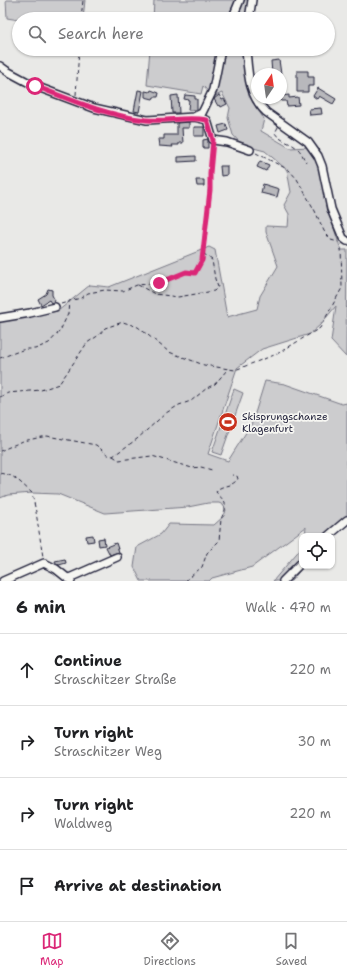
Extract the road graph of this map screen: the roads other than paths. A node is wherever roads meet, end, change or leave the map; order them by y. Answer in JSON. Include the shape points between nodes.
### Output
{"nodes":[{"id":1,"x":240,"y":0,"type":"edge"},
{"id":2,"x":252,"y":0,"type":"edge"},
{"id":3,"x":235,"y":12,"type":"edge"},
{"id":4,"x":250,"y":12,"type":"edge"},
{"id":5,"x":220,"y":56,"type":"edge"},
{"id":6,"x":246,"y":56,"type":"edge"},
{"id":7,"x":0,"y":66,"type":"edge"},
{"id":8,"x":204,"y":109,"type":"junction"},
{"id":9,"x":194,"y":117,"type":"junction"},
{"id":10,"x":207,"y":120,"type":"junction"},
{"id":11,"x":250,"y":150,"type":"road end"},
{"id":12,"x":344,"y":242,"type":"edge"},
{"id":13,"x":55,"y":307,"type":"road end"},
{"id":14,"x":0,"y":318,"type":"edge"},
{"id":15,"x":347,"y":520,"type":"edge"},
{"id":16,"x":332,"y":533,"type":"edge"},
{"id":17,"x":117,"y":557,"type":"dead end"},
{"id":18,"x":299,"y":565,"type":"edge"},
{"id":19,"x":70,"y":580,"type":"edge"},
{"id":20,"x":3,"y":581,"type":"edge"},
{"id":21,"x":284,"y":581,"type":"edge"}],
"edges":[{"from":1,"to":3,"type":"street"},
{"from":2,"to":4,"type":"street"},
{"from":5,"to":8,"type":"street","via":[[213,90]]},
{"from":6,"to":12,"type":"street","via":[[248,79],[253,96],[260,106],[308,142],[318,156],[331,210]]},
{"from":7,"to":9,"type":"street","via":[[35,86],[94,108],[148,120]]},
{"from":8,"to":9,"type":"street"},
{"from":8,"to":10,"type":"street"},
{"from":9,"to":10,"type":"street"},
{"from":10,"to":11,"type":"street","via":[[213,140]]},
{"from":13,"to":14,"type":"street"},
{"from":15,"to":16,"type":"street"},
{"from":17,"to":19,"type":"street"},
{"from":18,"to":21,"type":"street"},
{"from":19,"to":20,"type":"street","via":[[44,563]]}]}
